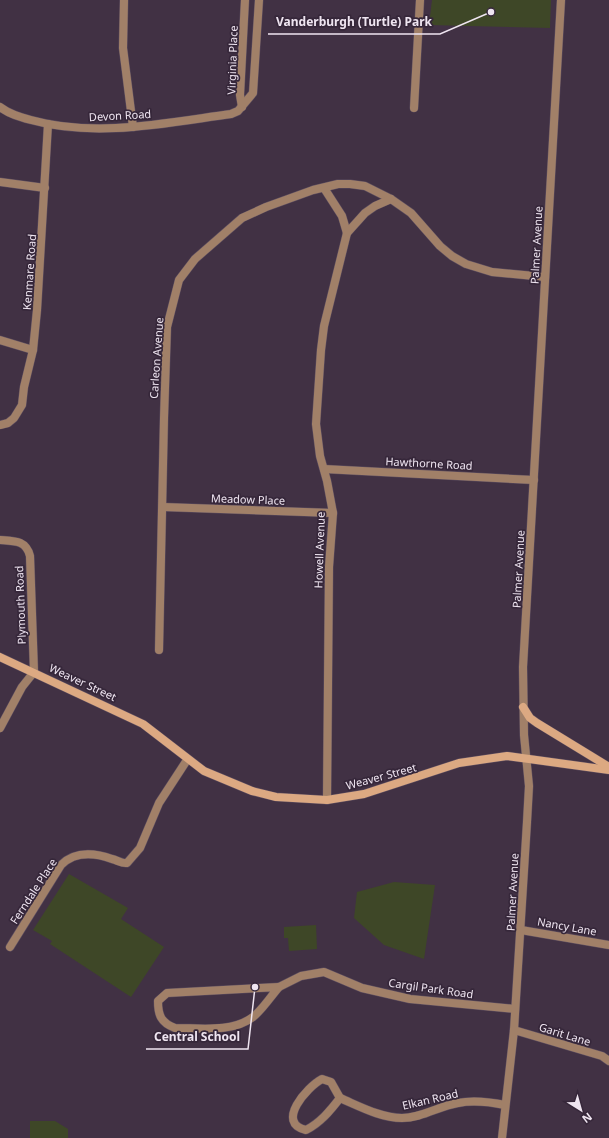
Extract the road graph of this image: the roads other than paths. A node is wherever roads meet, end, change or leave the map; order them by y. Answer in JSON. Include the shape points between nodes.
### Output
{"nodes":[{"id":1,"x":124,"y":0,"type":"edge"},
{"id":2,"x":246,"y":0,"type":"edge"},
{"id":3,"x":259,"y":0,"type":"edge"},
{"id":4,"x":420,"y":0,"type":"edge"},
{"id":5,"x":561,"y":0,"type":"edge"},
{"id":6,"x":0,"y":107,"type":"edge"},
{"id":7,"x":242,"y":107,"type":"junction"},
{"id":8,"x":414,"y":108,"type":"dead end"},
{"id":9,"x":48,"y":124,"type":"junction"},
{"id":10,"x":133,"y":127,"type":"junction"},
{"id":11,"x":0,"y":182,"type":"edge"},
{"id":12,"x":45,"y":188,"type":"junction"},
{"id":13,"x":324,"y":188,"type":"junction"},
{"id":14,"x":391,"y":199,"type":"junction"},
{"id":15,"x":347,"y":233,"type":"junction"},
{"id":16,"x":545,"y":277,"type":"junction"},
{"id":17,"x":0,"y":340,"type":"edge"},
{"id":18,"x":33,"y":350,"type":"junction"},
{"id":19,"x":0,"y":425,"type":"edge"},
{"id":20,"x":324,"y":469,"type":"junction"},
{"id":21,"x":534,"y":480,"type":"junction"},
{"id":22,"x":163,"y":507,"type":"junction"},
{"id":23,"x":333,"y":513,"type":"junction"},
{"id":24,"x":0,"y":540,"type":"edge"},
{"id":25,"x":159,"y":650,"type":"dead end"},
{"id":26,"x":0,"y":657,"type":"edge"},
{"id":27,"x":34,"y":672,"type":"junction"},
{"id":28,"x":523,"y":707,"type":"junction"},
{"id":29,"x":0,"y":728,"type":"edge"},
{"id":30,"x":526,"y":759,"type":"junction"},
{"id":31,"x":187,"y":760,"type":"junction"},
{"id":32,"x":609,"y":769,"type":"edge"},
{"id":33,"x":327,"y":800,"type":"junction"},
{"id":34,"x":521,"y":930,"type":"junction"},
{"id":35,"x":609,"y":945,"type":"edge"},
{"id":36,"x":10,"y":947,"type":"dead end"},
{"id":37,"x":279,"y":987,"type":"junction"},
{"id":38,"x":515,"y":1009,"type":"junction"},
{"id":39,"x":514,"y":1030,"type":"junction"},
{"id":40,"x":609,"y":1061,"type":"edge"},
{"id":41,"x":340,"y":1098,"type":"junction"},
{"id":42,"x":505,"y":1105,"type":"junction"},
{"id":43,"x":502,"y":1138,"type":"edge"}],
"edges":[{"from":1,"to":10,"type":"street","via":[[123,48]]},
{"from":2,"to":7,"type":"street","name":"Virginia Place","via":[[240,95]]},
{"from":3,"to":7,"type":"street","name":"Virginia Place","via":[[253,93]]},
{"from":4,"to":8,"type":"street"},
{"from":5,"to":16,"type":"street","name":"Palmer Avenue"},
{"from":6,"to":9,"type":"street","name":"Devon Road","via":[[15,115]]},
{"from":7,"to":10,"type":"street","name":"Devon Road","via":[[231,114]]},
{"from":9,"to":10,"type":"street","name":"Devon Road","via":[[64,127]]},
{"from":9,"to":12,"type":"street","name":"Kenmare Road"},
{"from":11,"to":12,"type":"street"},
{"from":12,"to":18,"type":"street","name":"Kenmare Road"},
{"from":13,"to":14,"type":"street","name":"Carleon Avenue","via":[[338,184],[364,186]]},
{"from":13,"to":15,"type":"street","via":[[342,216]]},
{"from":13,"to":22,"type":"street","name":"Carleon Avenue","via":[[294,196],[242,218],[195,259],[179,280],[167,327]]},
{"from":14,"to":15,"type":"street","name":"Howell Avenue","via":[[365,213]]},
{"from":14,"to":16,"type":"street","name":"Carleon Avenue","via":[[411,213],[444,249],[466,264],[492,272]]},
{"from":15,"to":20,"type":"street","name":"Howell Avenue","via":[[334,281],[321,350],[316,424]]},
{"from":16,"to":21,"type":"street","name":"Palmer Avenue"},
{"from":17,"to":18,"type":"street"},
{"from":18,"to":19,"type":"street","name":"Kenmare Road","via":[[22,405],[14,418]]},
{"from":20,"to":21,"type":"street","name":"Hawthorne Road"},
{"from":20,"to":23,"type":"street","name":"Howell Avenue"},
{"from":21,"to":28,"type":"street","name":"Palmer Avenue"},
{"from":22,"to":23,"type":"street","name":"Meadow Place"},
{"from":22,"to":25,"type":"street","name":"Carleon Avenue"},
{"from":23,"to":33,"type":"street","name":"Howell Avenue","via":[[329,567]]},
{"from":24,"to":27,"type":"street","name":"Plymouth Road","via":[[19,542],[28,550],[30,556]]},
{"from":26,"to":27,"type":"main road","name":"Weaver Street"},
{"from":27,"to":29,"type":"street","via":[[22,687]]},
{"from":27,"to":31,"type":"main road","name":"Weaver Street","via":[[143,724]]},
{"from":28,"to":30,"type":"street","name":"Palmer Avenue"},
{"from":28,"to":32,"type":"main road","via":[[530,718]]},
{"from":30,"to":32,"type":"main road","name":"Weaver Street"},
{"from":30,"to":33,"type":"main road","name":"Weaver Street","via":[[507,756],[459,763],[390,787]]},
{"from":30,"to":34,"type":"street","name":"Palmer Avenue","via":[[528,786]]},
{"from":31,"to":33,"type":"main road","name":"Weaver Street","via":[[204,771],[252,791],[276,797]]},
{"from":31,"to":36,"type":"street","name":"Ferndale Place","via":[[160,803],[140,848],[127,863],[86,854],[68,858],[61,865]]},
{"from":34,"to":35,"type":"street","name":"Nancy Lane"},
{"from":34,"to":38,"type":"street","name":"Palmer Avenue"},
{"from":37,"to":37,"type":"street","name":"Cargil Park Road","via":[[167,993],[158,1001],[160,1019],[175,1028],[233,1026],[254,1016]]},
{"from":37,"to":38,"type":"street","name":"Cargil Park Road","via":[[301,976],[324,972],[362,988],[410,999]]},
{"from":38,"to":39,"type":"street","name":"Palmer Avenue"},
{"from":39,"to":40,"type":"street","name":"Garit Lane","via":[[602,1056]]},
{"from":39,"to":42,"type":"street","name":"Palmer Avenue"},
{"from":41,"to":41,"type":"street","via":[[331,1082],[322,1079],[316,1082],[293,1110],[293,1123],[306,1130],[314,1126]]},
{"from":41,"to":42,"type":"street","name":"Elkan Road","via":[[384,1116],[402,1118],[418,1116],[458,1103],[492,1102]]},
{"from":42,"to":43,"type":"street","name":"Palmer Avenue"}]}
